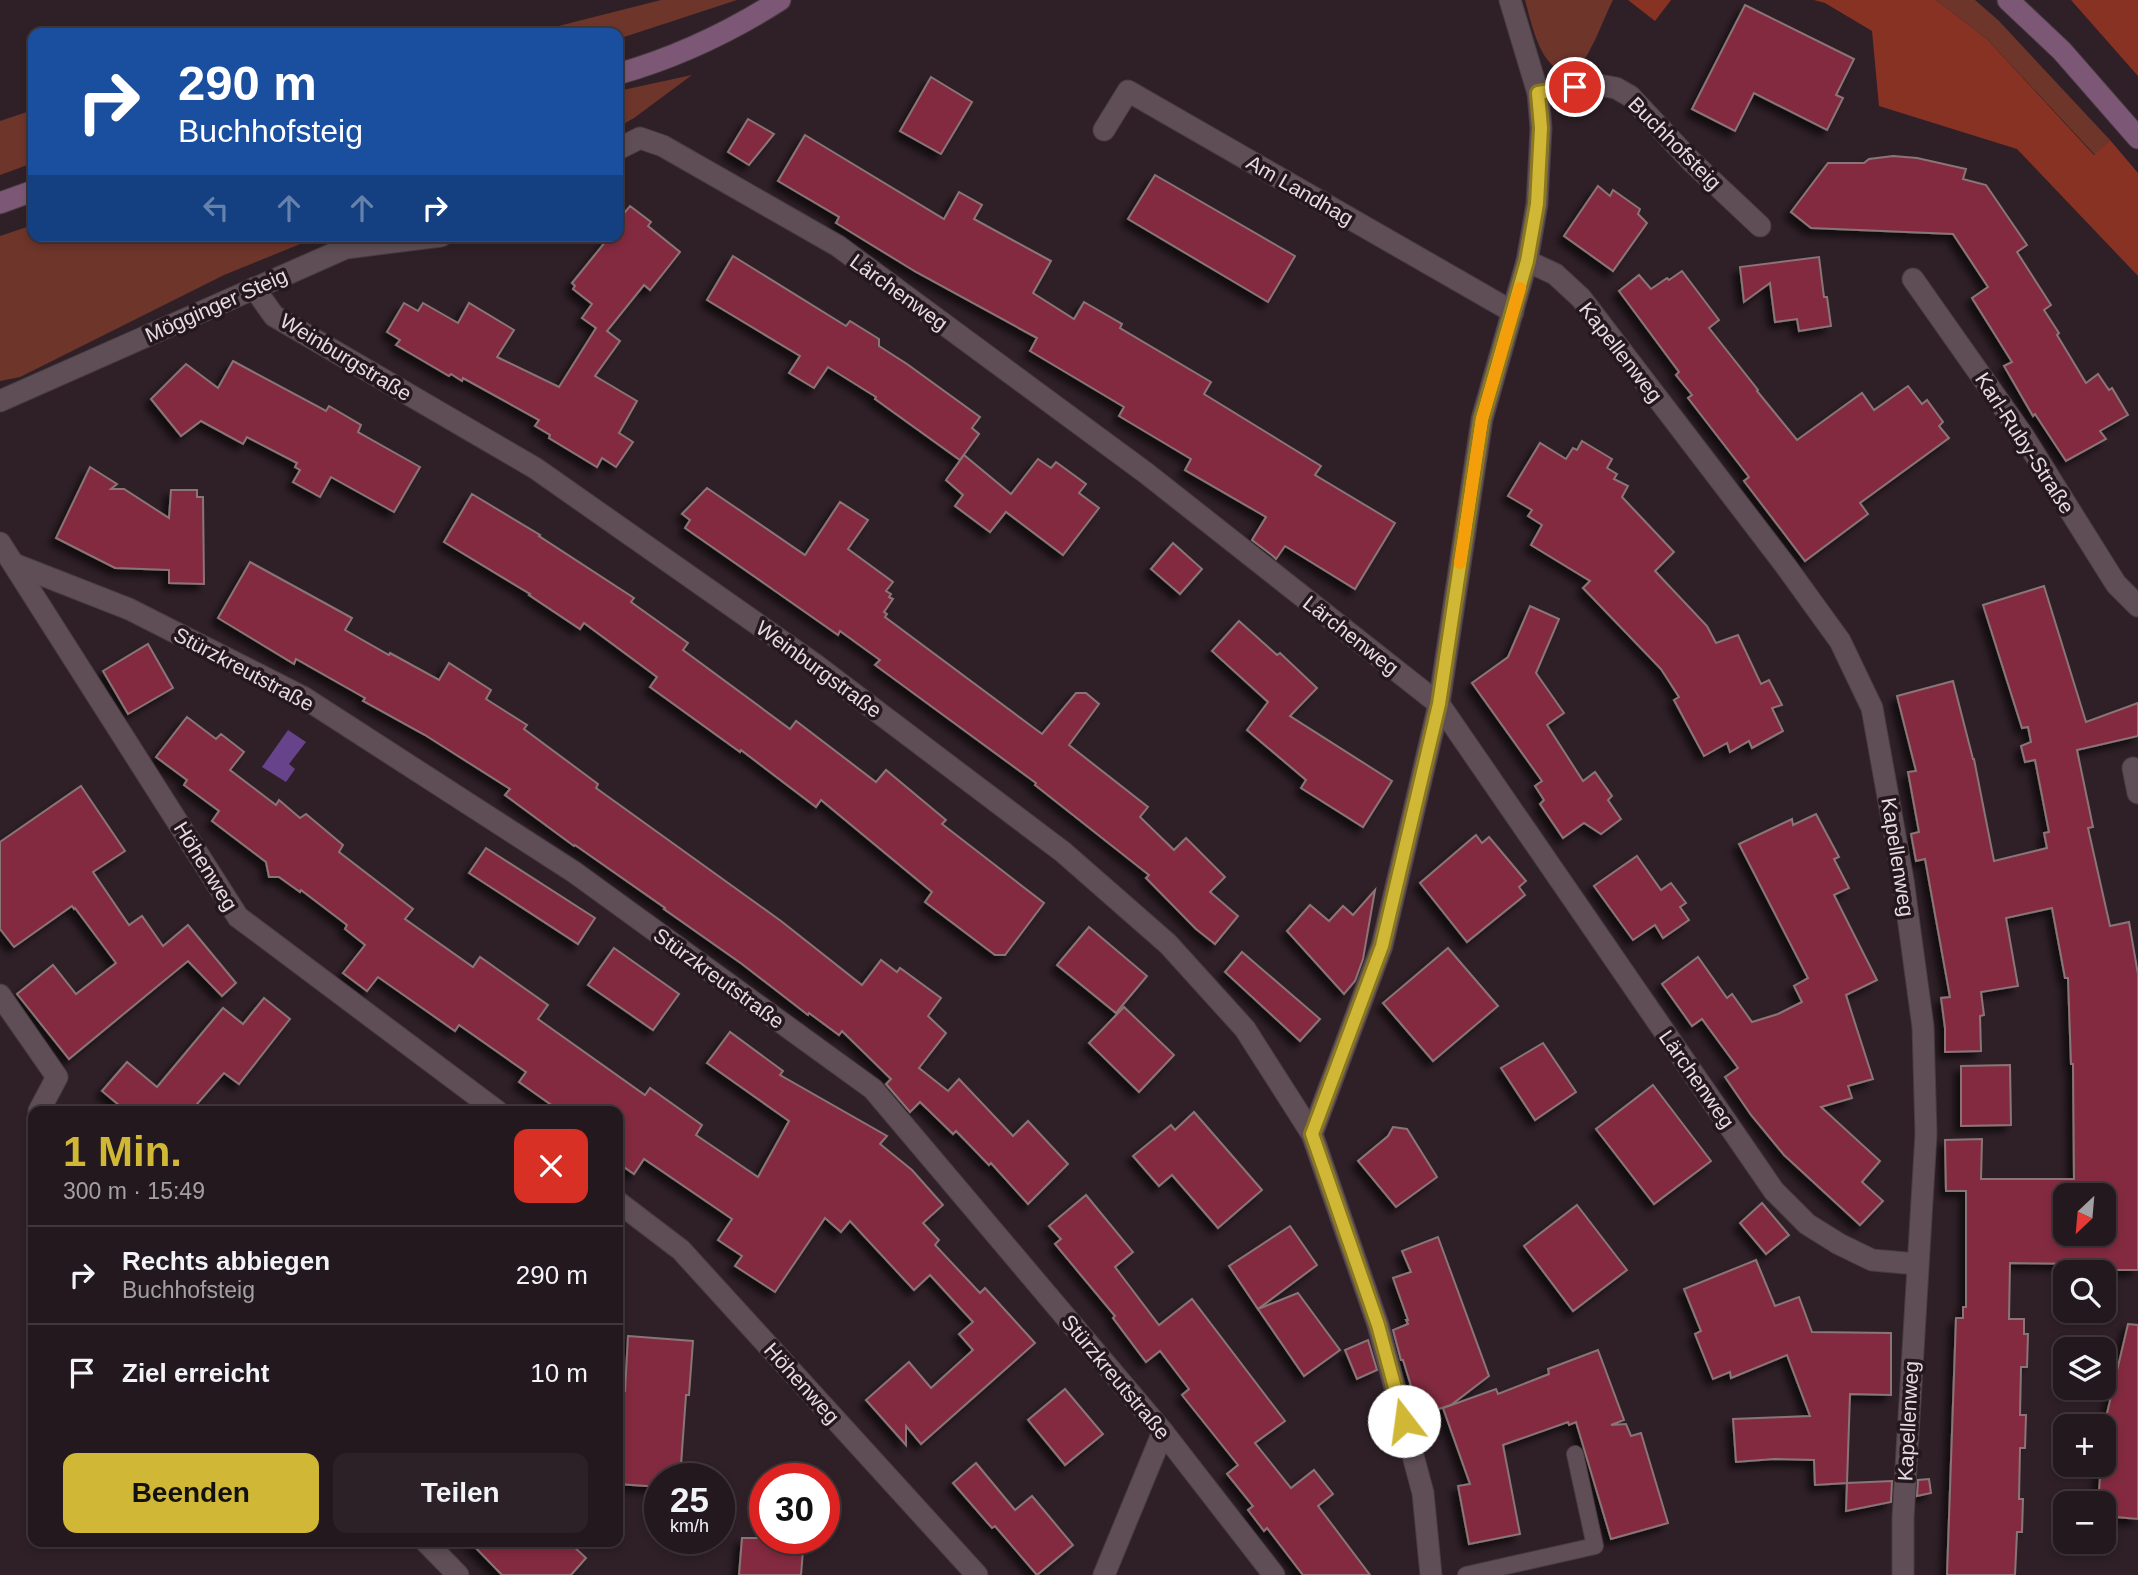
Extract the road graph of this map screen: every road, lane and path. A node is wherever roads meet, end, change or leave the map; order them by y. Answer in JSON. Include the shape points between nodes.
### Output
{"nodes":[{"id":1,"x":780,"y":0,"type":"edge"},
{"id":2,"x":1510,"y":0,"type":"edge"},
{"id":3,"x":2008,"y":0,"type":"edge"},
{"id":4,"x":623,"y":72,"type":"edge"},
{"id":5,"x":1538,"y":93,"type":"junction"},
{"id":6,"x":1104,"y":130,"type":"dead end"},
{"id":7,"x":2138,"y":138,"type":"edge"},
{"id":8,"x":623,"y":146,"type":"edge"},
{"id":9,"x":28,"y":193,"type":"edge"},
{"id":10,"x":0,"y":203,"type":"edge"},
{"id":11,"x":1760,"y":226,"type":"dead end"},
{"id":12,"x":394,"y":242,"type":"edge"},
{"id":13,"x":1527,"y":261,"type":"junction"},
{"id":14,"x":1913,"y":279,"type":"dead end"},
{"id":15,"x":254,"y":288,"type":"junction"},
{"id":16,"x":1513,"y":312,"type":"junction"},
{"id":17,"x":0,"y":401,"type":"edge"},
{"id":18,"x":0,"y":543,"type":"edge"},
{"id":19,"x":14,"y":564,"type":"junction"},
{"id":20,"x":2138,"y":606,"type":"edge"},
{"id":21,"x":1439,"y":704,"type":"junction"},
{"id":22,"x":2133,"y":768,"type":"dead end"},
{"id":23,"x":2138,"y":793,"type":"edge"},
{"id":24,"x":0,"y":995,"type":"edge"},
{"id":25,"x":42,"y":1106,"type":"edge"},
{"id":26,"x":489,"y":1106,"type":"edge"},
{"id":27,"x":1312,"y":1134,"type":"junction"},
{"id":28,"x":623,"y":1206,"type":"edge"},
{"id":29,"x":1917,"y":1264,"type":"junction"},
{"id":30,"x":1163,"y":1432,"type":"junction"},
{"id":31,"x":1574,"y":1454,"type":"dead end"},
{"id":32,"x":431,"y":1547,"type":"edge"},
{"id":33,"x":458,"y":1575,"type":"edge"},
{"id":34,"x":977,"y":1575,"type":"edge"},
{"id":35,"x":1104,"y":1575,"type":"edge"},
{"id":36,"x":1274,"y":1575,"type":"edge"},
{"id":37,"x":1431,"y":1575,"type":"edge"},
{"id":38,"x":1466,"y":1575,"type":"edge"},
{"id":39,"x":1903,"y":1575,"type":"edge"}],
"edges":[{"from":1,"to":4,"type":"street","via":[[657,62]]},
{"from":2,"to":5,"type":"street"},
{"from":3,"to":7,"type":"street","via":[[2062,51]]},
{"from":5,"to":11,"type":"street","name":"Buchhofsteig","via":[[1593,84],[1630,96]]},
{"from":5,"to":13,"type":"street","via":[[1537,204]]},
{"from":6,"to":16,"type":"street","name":"Am Landhag","via":[[1128,91]]},
{"from":8,"to":21,"type":"street","name":"Lärchenweg","via":[[640,138],[663,146],[838,246],[1146,473]]},
{"from":9,"to":10,"type":"street"},
{"from":12,"to":15,"type":"street","name":"Mögginger Steig","via":[[346,248]]},
{"from":13,"to":16,"type":"street"},
{"from":13,"to":29,"type":"street","name":"Kapellenweg","via":[[1556,274],[1589,309],[1840,641],[1872,708],[1923,1027],[1926,1134]]},
{"from":14,"to":20,"type":"street","name":"Karl-Ruby-Straße","via":[[2022,434],[2116,584]]},
{"from":15,"to":17,"type":"street","name":"Mögginger Steig"},
{"from":15,"to":27,"type":"street","name":"Weinburgstraße","via":[[274,316],[535,468],[813,663],[1063,852],[1168,944],[1245,1029]]},
{"from":16,"to":21,"type":"street","via":[[1482,419]]},
{"from":18,"to":19,"type":"street","name":"Höhenweg"},
{"from":19,"to":26,"type":"street","name":"Höhenweg","via":[[238,917]]},
{"from":19,"to":30,"type":"street","name":"Stürzkreutstraße","via":[[129,609],[303,697],[574,873],[873,1089]]},
{"from":21,"to":27,"type":"street","via":[[1382,946]]},
{"from":21,"to":29,"type":"street","name":"Lärchenweg","via":[[1774,1191],[1807,1224],[1839,1244],[1872,1260]]},
{"from":22,"to":23,"type":"street"},
{"from":24,"to":25,"type":"street","via":[[57,1077]]},
{"from":27,"to":37,"type":"street","via":[[1378,1325],[1423,1493]]},
{"from":28,"to":34,"type":"street","name":"Höhenweg","via":[[681,1250]]},
{"from":29,"to":39,"type":"street","name":"Kapellenweg"},
{"from":30,"to":35,"type":"street"},
{"from":30,"to":36,"type":"street","name":"Stürzkreutstraße"},
{"from":31,"to":38,"type":"lane","via":[[1595,1546]]},
{"from":32,"to":33,"type":"street"}]}
